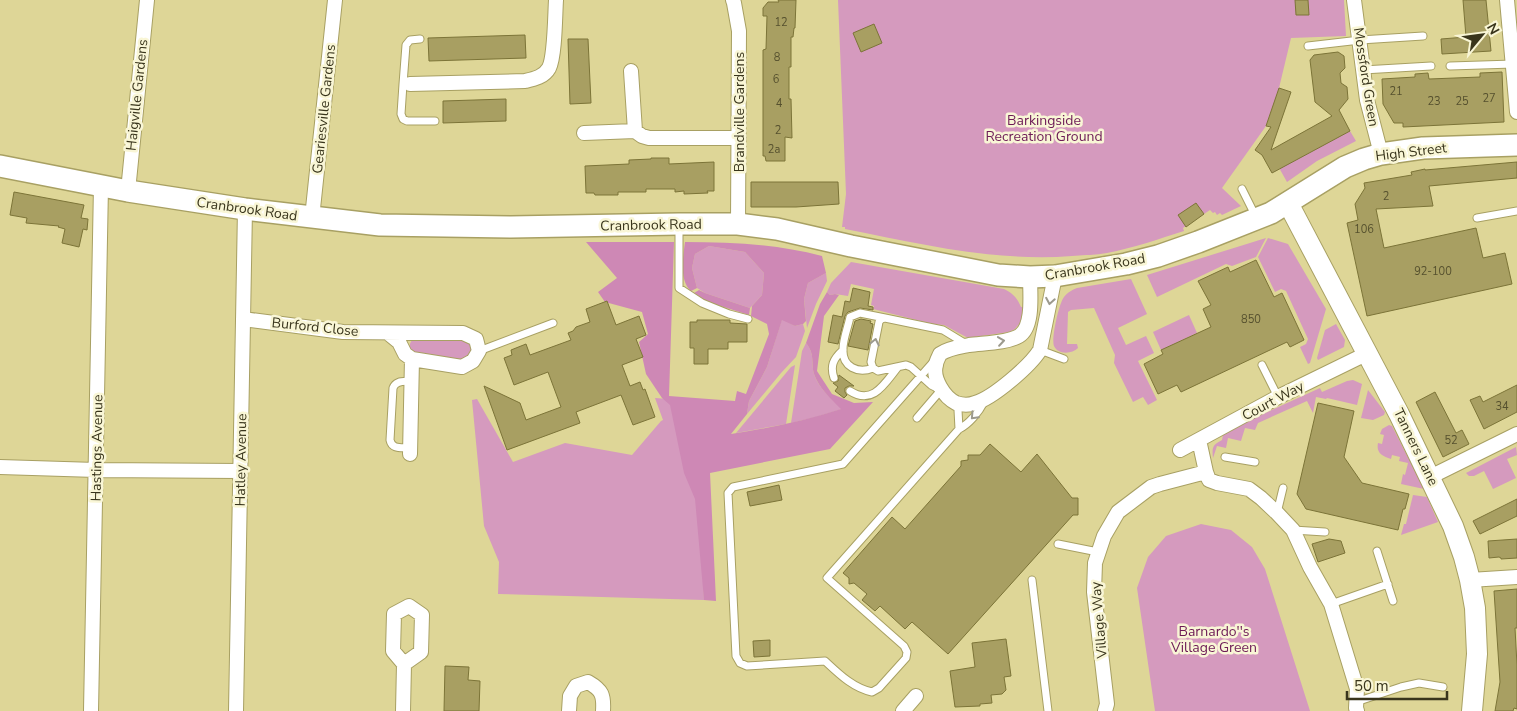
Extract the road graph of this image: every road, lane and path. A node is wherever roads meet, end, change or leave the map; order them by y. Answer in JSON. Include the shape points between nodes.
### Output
{"nodes":[{"id":1,"x":147,"y":0,"type":"edge"},
{"id":2,"x":335,"y":0,"type":"edge"},
{"id":3,"x":556,"y":0,"type":"edge"},
{"id":4,"x":732,"y":0,"type":"edge"},
{"id":5,"x":1354,"y":0,"type":"edge"},
{"id":6,"x":1507,"y":0,"type":"edge"},
{"id":7,"x":1423,"y":36,"type":"dead end"},
{"id":8,"x":420,"y":39,"type":"dead end"},
{"id":9,"x":1360,"y":40,"type":"junction"},
{"id":10,"x":1308,"y":46,"type":"dead end"},
{"id":11,"x":1514,"y":60,"type":"edge"},
{"id":12,"x":1431,"y":66,"type":"dead end"},
{"id":13,"x":1450,"y":66,"type":"dead end"},
{"id":14,"x":1363,"y":70,"type":"junction"},
{"id":15,"x":631,"y":71,"type":"dead end"},
{"id":16,"x":406,"y":84,"type":"junction"},
{"id":17,"x":1517,"y":112,"type":"edge"},
{"id":18,"x":435,"y":121,"type":"dead end"},
{"id":19,"x":635,"y":131,"type":"junction"},
{"id":20,"x":584,"y":133,"type":"dead end"},
{"id":21,"x":739,"y":138,"type":"junction"},
{"id":22,"x":1517,"y":145,"type":"edge"},
{"id":23,"x":1382,"y":154,"type":"junction"},
{"id":24,"x":0,"y":166,"type":"edge"},
{"id":25,"x":101,"y":186,"type":"junction"},
{"id":26,"x":1242,"y":189,"type":"dead end"},
{"id":27,"x":128,"y":190,"type":"junction"},
{"id":28,"x":1288,"y":203,"type":"junction"},
{"id":29,"x":245,"y":209,"type":"junction"},
{"id":30,"x":1517,"y":210,"type":"edge"},
{"id":31,"x":312,"y":218,"type":"junction"},
{"id":32,"x":1477,"y":218,"type":"dead end"},
{"id":33,"x":1257,"y":219,"type":"junction"},
{"id":34,"x":679,"y":224,"type":"junction"},
{"id":35,"x":738,"y":224,"type":"junction"},
{"id":36,"x":1055,"y":276,"type":"junction"},
{"id":37,"x":1030,"y":277,"type":"junction"},
{"id":38,"x":885,"y":318,"type":"junction"},
{"id":39,"x":243,"y":319,"type":"junction"},
{"id":40,"x":748,"y":319,"type":"dead end"},
{"id":41,"x":553,"y":323,"type":"dead end"},
{"id":42,"x":388,"y":333,"type":"junction"},
{"id":43,"x":1033,"y":333,"type":"junction"},
{"id":44,"x":968,"y":346,"type":"junction"},
{"id":45,"x":843,"y":350,"type":"junction"},
{"id":46,"x":1040,"y":350,"type":"junction"},
{"id":47,"x":479,"y":351,"type":"junction"},
{"id":48,"x":1368,"y":353,"type":"junction"},
{"id":49,"x":940,"y":354,"type":"junction"},
{"id":50,"x":412,"y":359,"type":"junction"},
{"id":51,"x":1064,"y":359,"type":"dead end"},
{"id":52,"x":1262,"y":365,"type":"dead end"},
{"id":53,"x":898,"y":367,"type":"junction"},
{"id":54,"x":873,"y":368,"type":"junction"},
{"id":55,"x":920,"y":376,"type":"junction"},
{"id":56,"x":834,"y":378,"type":"dead end"},
{"id":57,"x":412,"y":382,"type":"junction"},
{"id":58,"x":941,"y":390,"type":"junction"},
{"id":59,"x":850,"y":391,"type":"dead end"},
{"id":60,"x":1278,"y":397,"type":"junction"},
{"id":61,"x":985,"y":399,"type":"junction"},
{"id":62,"x":956,"y":403,"type":"junction"},
{"id":63,"x":917,"y":418,"type":"dead end"},
{"id":64,"x":959,"y":429,"type":"junction"},
{"id":65,"x":1517,"y":434,"type":"edge"},
{"id":66,"x":1200,"y":440,"type":"junction"},
{"id":67,"x":1180,"y":450,"type":"dead end"},
{"id":68,"x":410,"y":451,"type":"joint"},
{"id":69,"x":1225,"y":457,"type":"dead end"},
{"id":70,"x":1255,"y":462,"type":"dead end"},
{"id":71,"x":0,"y":467,"type":"edge"},
{"id":72,"x":96,"y":470,"type":"junction"},
{"id":73,"x":240,"y":470,"type":"junction"},
{"id":74,"x":1206,"y":472,"type":"junction"},
{"id":75,"x":1430,"y":477,"type":"junction"},
{"id":76,"x":1283,"y":488,"type":"dead end"},
{"id":77,"x":1277,"y":512,"type":"junction"},
{"id":78,"x":1293,"y":530,"type":"junction"},
{"id":79,"x":1325,"y":532,"type":"dead end"},
{"id":80,"x":1058,"y":544,"type":"dead end"},
{"id":81,"x":1377,"y":551,"type":"dead end"},
{"id":82,"x":1098,"y":552,"type":"junction"},
{"id":83,"x":1517,"y":577,"type":"edge"},
{"id":84,"x":1032,"y":580,"type":"dead end"},
{"id":85,"x":1470,"y":580,"type":"junction"},
{"id":86,"x":1388,"y":584,"type":"junction"},
{"id":87,"x":1393,"y":601,"type":"dead end"},
{"id":88,"x":1331,"y":604,"type":"junction"},
{"id":89,"x":404,"y":664,"type":"dead end"},
{"id":90,"x":1443,"y":687,"type":"dead end"},
{"id":91,"x":916,"y":696,"type":"dead end"},
{"id":92,"x":1357,"y":706,"type":"edge"},
{"id":93,"x":91,"y":711,"type":"edge"},
{"id":94,"x":236,"y":711,"type":"edge"},
{"id":95,"x":403,"y":711,"type":"edge"},
{"id":96,"x":570,"y":711,"type":"edge"},
{"id":97,"x":604,"y":711,"type":"edge"},
{"id":98,"x":903,"y":711,"type":"edge"},
{"id":99,"x":1048,"y":711,"type":"edge"},
{"id":100,"x":1105,"y":711,"type":"edge"},
{"id":101,"x":1472,"y":711,"type":"edge"}],
"edges":[{"from":1,"to":27,"type":"street","name":"Haigville Gardens"},
{"from":2,"to":31,"type":"street","name":"Geariesville Gardens"},
{"from":3,"to":16,"type":"street","via":[[552,59],[541,76],[533,80],[427,89]]},
{"from":4,"to":21,"type":"street","name":"Brandville Gardens","via":[[740,31]]},
{"from":5,"to":9,"type":"street","name":"Mossford Green"},
{"from":6,"to":11,"type":"street"},
{"from":7,"to":9,"type":"lane"},
{"from":8,"to":16,"type":"lane","via":[[410,40],[406,45]]},
{"from":9,"to":10,"type":"lane"},
{"from":9,"to":14,"type":"street","name":"Mossford Green"},
{"from":11,"to":13,"type":"lane"},
{"from":11,"to":17,"type":"street"},
{"from":12,"to":14,"type":"lane"},
{"from":14,"to":23,"type":"street","name":"Mossford Green","via":[[1367,100]]},
{"from":15,"to":19,"type":"street"},
{"from":16,"to":18,"type":"lane","via":[[403,119]]},
{"from":19,"to":20,"type":"street"},
{"from":19,"to":21,"type":"street","via":[[650,138]]},
{"from":21,"to":35,"type":"street","name":"Brandville Gardens"},
{"from":22,"to":23,"type":"main road","name":"High Street","via":[[1422,148]]},
{"from":23,"to":28,"type":"main road","name":"High Street","via":[[1345,167]]},
{"from":24,"to":25,"type":"main road","name":"Cranbrook Road"},
{"from":25,"to":27,"type":"main road","name":"Cranbrook Road"},
{"from":25,"to":72,"type":"street","name":"Hastings Avenue"},
{"from":26,"to":33,"type":"lane"},
{"from":27,"to":29,"type":"main road","name":"Cranbrook Road"},
{"from":28,"to":33,"type":"main road","name":"Cranbrook Road"},
{"from":28,"to":48,"type":"street","name":"Tanners Lane"},
{"from":29,"to":31,"type":"main road","name":"Cranbrook Road"},
{"from":29,"to":39,"type":"street","name":"Hatley Avenue"},
{"from":30,"to":32,"type":"lane"},
{"from":31,"to":34,"type":"main road","name":"Cranbrook Road","via":[[387,226]]},
{"from":33,"to":36,"type":"main road","name":"Cranbrook Road","via":[[1158,256]]},
{"from":34,"to":35,"type":"main road","name":"Cranbrook Road"},
{"from":34,"to":40,"type":"lane","via":[[679,288],[702,303]]},
{"from":35,"to":37,"type":"main road","name":"Cranbrook Road","via":[[998,274]]},
{"from":36,"to":37,"type":"main road","name":"Cranbrook Road"},
{"from":36,"to":43,"type":"street","one_way":true},
{"from":37,"to":43,"type":"street"},
{"from":38,"to":44,"type":"lane","via":[[943,330]]},
{"from":38,"to":45,"type":"lane","via":[[860,313],[850,317]]},
{"from":54,"to":38,"type":"lane","one_way":true,"via":[[871,362],[879,322]]},
{"from":39,"to":42,"type":"street","name":"Burford Close","via":[[343,332]]},
{"from":39,"to":73,"type":"street","name":"Hatley Avenue"},
{"from":41,"to":47,"type":"lane"},
{"from":42,"to":47,"type":"street","name":"Burford Close","via":[[463,333],[476,339]]},
{"from":42,"to":50,"type":"street"},
{"from":44,"to":43,"type":"street","one_way":true},
{"from":43,"to":46,"type":"street"},
{"from":44,"to":49,"type":"street"},
{"from":45,"to":54,"type":"lane","via":[[847,363],[856,370]]},
{"from":45,"to":56,"type":"lane","via":[[832,362]]},
{"from":46,"to":51,"type":"lane"},
{"from":46,"to":61,"type":"street","via":[[1025,369]]},
{"from":47,"to":50,"type":"street","via":[[473,362],[462,367]]},
{"from":48,"to":60,"type":"street","name":"Court Way"},
{"from":48,"to":75,"type":"street","name":"Tanners Lane"},
{"from":49,"to":55,"type":"lane"},
{"from":49,"to":58,"type":"street","via":[[935,366]]},
{"from":50,"to":57,"type":"street"},
{"from":52,"to":60,"type":"lane"},
{"from":53,"to":54,"type":"lane","via":[[878,371]]},
{"from":53,"to":55,"type":"lane","via":[[911,367]]},
{"from":53,"to":59,"type":"lane","via":[[873,395]]},
{"from":55,"to":58,"type":"lane"},
{"from":55,"to":64,"type":"lane","via":[[842,464],[729,490],[736,656],[740,663],[747,666],[825,661],[851,684],[872,692],[879,688],[906,658],[907,652],[827,578]]},
{"from":57,"to":68,"type":"street"},
{"from":57,"to":68,"type":"lane","via":[[399,382],[393,388],[390,440],[394,447]]},
{"from":58,"to":62,"type":"street"},
{"from":58,"to":63,"type":"lane"},
{"from":60,"to":66,"type":"street","name":"Court Way"},
{"from":61,"to":62,"type":"street","via":[[975,404]]},
{"from":61,"to":64,"type":"lane","one_way":true},
{"from":62,"to":64,"type":"lane"},
{"from":65,"to":75,"type":"street"},
{"from":66,"to":67,"type":"street","name":"Court Way"},
{"from":66,"to":74,"type":"street"},
{"from":69,"to":70,"type":"lane"},
{"from":71,"to":72,"type":"street"},
{"from":72,"to":73,"type":"street"},
{"from":72,"to":93,"type":"street","name":"Hastings Avenue"},
{"from":73,"to":94,"type":"street","name":"Hatley Avenue"},
{"from":74,"to":77,"type":"street","via":[[1209,480],[1218,484],[1250,485]]},
{"from":74,"to":82,"type":"street","name":"Village Way","via":[[1151,488],[1118,512]]},
{"from":75,"to":85,"type":"street","name":"Tanners Lane","via":[[1453,526]]},
{"from":76,"to":77,"type":"lane"},
{"from":77,"to":78,"type":"street"},
{"from":78,"to":79,"type":"lane"},
{"from":78,"to":88,"type":"street"},
{"from":80,"to":82,"type":"lane"},
{"from":81,"to":86,"type":"lane"},
{"from":82,"to":100,"type":"street","name":"Village Way","via":[[1094,592],[1107,704]]},
{"from":83,"to":85,"type":"street"},
{"from":84,"to":99,"type":"lane"},
{"from":85,"to":101,"type":"street","name":"Tanners Lane","via":[[1477,654]]},
{"from":86,"to":87,"type":"lane"},
{"from":86,"to":88,"type":"lane"},
{"from":88,"to":92,"type":"street","via":[[1357,689]]},
{"from":89,"to":95,"type":"street"},
{"from":90,"to":92,"type":"lane","via":[[1419,683],[1401,687]]},
{"from":91,"to":98,"type":"street"},
{"from":96,"to":97,"type":"street","via":[[570,696],[576,686],[588,682],[599,688]]}]}
